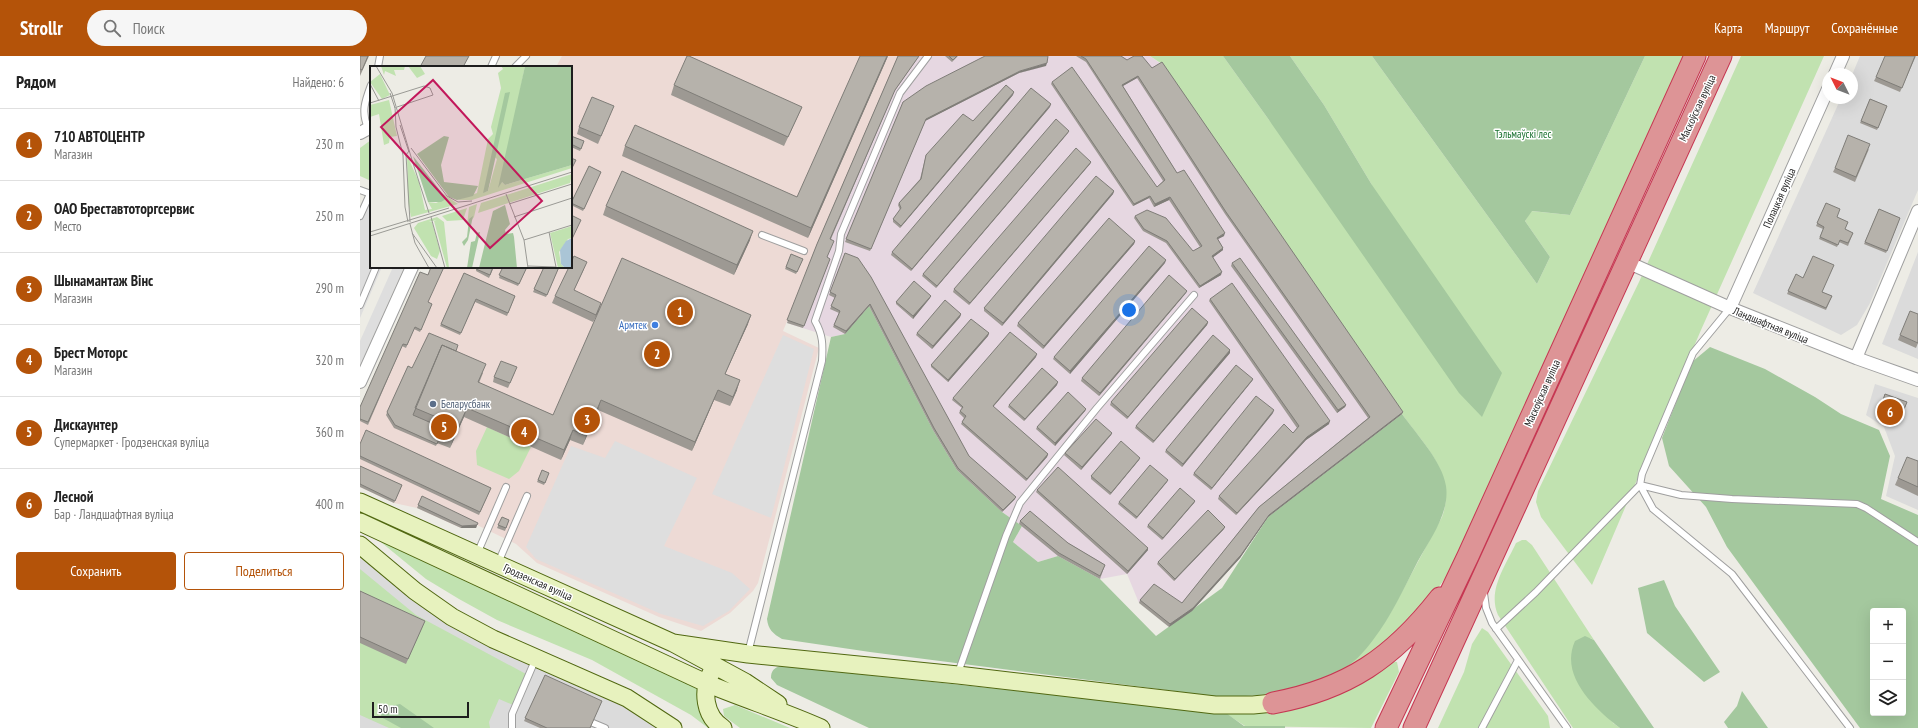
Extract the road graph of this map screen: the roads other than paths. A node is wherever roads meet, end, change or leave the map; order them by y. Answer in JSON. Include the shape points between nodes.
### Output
{"nodes":[{"id":1,"x":380,"y":56,"type":"edge"},
{"id":2,"x":496,"y":56,"type":"edge"},
{"id":3,"x":526,"y":56,"type":"edge"},
{"id":4,"x":928,"y":56,"type":"edge"},
{"id":5,"x":1695,"y":56,"type":"edge"},
{"id":6,"x":1721,"y":56,"type":"edge"},
{"id":7,"x":1843,"y":56,"type":"edge"},
{"id":8,"x":378,"y":66,"type":"edge"},
{"id":9,"x":491,"y":66,"type":"edge"},
{"id":10,"x":516,"y":66,"type":"edge"},
{"id":11,"x":1838,"y":68,"type":"edge"},
{"id":12,"x":370,"y":88,"type":"edge"},
{"id":13,"x":1822,"y":102,"type":"edge"},
{"id":14,"x":366,"y":130,"type":"edge"},
{"id":15,"x":360,"y":190,"type":"edge"},
{"id":16,"x":370,"y":194,"type":"edge"},
{"id":17,"x":1918,"y":211,"type":"edge"},
{"id":18,"x":360,"y":216,"type":"edge"},
{"id":19,"x":762,"y":236,"type":"dead end"},
{"id":20,"x":804,"y":251,"type":"dead end"},
{"id":21,"x":1606,"y":252,"type":"junction"},
{"id":22,"x":1627,"y":262,"type":"junction"},
{"id":23,"x":376,"y":268,"type":"edge"},
{"id":24,"x":412,"y":268,"type":"edge"},
{"id":25,"x":1194,"y":295,"type":"dead end"},
{"id":26,"x":360,"y":304,"type":"edge"},
{"id":27,"x":1730,"y":308,"type":"junction"},
{"id":28,"x":1856,"y":358,"type":"junction"},
{"id":29,"x":1918,"y":380,"type":"edge"},
{"id":30,"x":360,"y":382,"type":"edge"},
{"id":31,"x":1640,"y":486,"type":"junction"},
{"id":32,"x":506,"y":487,"type":"dead end"},
{"id":33,"x":527,"y":496,"type":"dead end"},
{"id":34,"x":360,"y":502,"type":"edge"},
{"id":35,"x":360,"y":522,"type":"edge"},
{"id":36,"x":1918,"y":542,"type":"edge"},
{"id":37,"x":360,"y":545,"type":"edge"},
{"id":38,"x":476,"y":554,"type":"junction"},
{"id":39,"x":1468,"y":556,"type":"junction"},
{"id":40,"x":497,"y":564,"type":"junction"},
{"id":41,"x":1486,"y":567,"type":"junction"},
{"id":42,"x":1496,"y":629,"type":"junction"},
{"id":43,"x":673,"y":643,"type":"junction"},
{"id":44,"x":748,"y":654,"type":"junction"},
{"id":45,"x":537,"y":656,"type":"junction"},
{"id":46,"x":1518,"y":660,"type":"junction"},
{"id":47,"x":715,"y":666,"type":"junction"},
{"id":48,"x":958,"y":675,"type":"junction"},
{"id":49,"x":706,"y":683,"type":"junction"},
{"id":50,"x":1273,"y":703,"type":"joint"},
{"id":51,"x":794,"y":716,"type":"junction"},
{"id":52,"x":593,"y":723,"type":"edge"},
{"id":53,"x":670,"y":727,"type":"edge"},
{"id":54,"x":1565,"y":727,"type":"edge"},
{"id":55,"x":512,"y":728,"type":"edge"},
{"id":56,"x":605,"y":728,"type":"edge"},
{"id":57,"x":723,"y":728,"type":"edge"},
{"id":58,"x":821,"y":728,"type":"edge"},
{"id":59,"x":1386,"y":728,"type":"edge"},
{"id":60,"x":1414,"y":728,"type":"edge"},
{"id":61,"x":1482,"y":728,"type":"edge"},
{"id":62,"x":1850,"y":728,"type":"edge"}],
"edges":[{"from":1,"to":8,"type":"lane"},
{"from":2,"to":9,"type":"lane"},
{"from":3,"to":10,"type":"lane"},
{"from":4,"to":44,"type":"lane","via":[[900,93],[841,234],[839,251],[815,320],[821,331],[822,361]]},
{"from":5,"to":21,"type":"highway","name":"Маскоўская вуліца"},
{"from":6,"to":22,"type":"highway","name":"Маскоўская вуліца"},
{"from":7,"to":11,"type":"street"},
{"from":12,"to":14,"type":"lane","via":[[364,106]]},
{"from":13,"to":27,"type":"street","name":"Полацкая вуліца"},
{"from":15,"to":16,"type":"lane"},
{"from":16,"to":18,"type":"lane"},
{"from":17,"to":28,"type":"street"},
{"from":19,"to":20,"type":"lane"},
{"from":21,"to":22,"type":"highway"},
{"from":21,"to":39,"type":"highway","name":"Маскоўская вуліца"},
{"from":22,"to":27,"type":"street","name":"Ландшафтная вуліца"},
{"from":22,"to":41,"type":"highway","name":"Маскоўская вуліца"},
{"from":23,"to":26,"type":"lane"},
{"from":24,"to":30,"type":"street"},
{"from":25,"to":48,"type":"lane","via":[[1020,503],[1008,530]]},
{"from":27,"to":28,"type":"street","name":"Ландшафтная вуліца"},
{"from":27,"to":31,"type":"lane","via":[[1693,353],[1642,474]]},
{"from":28,"to":29,"type":"street","name":"Ландшафтная вуліца"},
{"from":31,"to":36,"type":"lane","via":[[1681,495],[1725,499],[1857,504]]},
{"from":31,"to":42,"type":"lane"},
{"from":31,"to":62,"type":"lane","via":[[1653,509],[1732,574]]},
{"from":32,"to":38,"type":"lane"},
{"from":33,"to":40,"type":"lane"},
{"from":34,"to":38,"type":"main road","name":"Гродзенская вуліца"},
{"from":35,"to":49,"type":"main road","name":"Гродзенская вуліца"},
{"from":37,"to":45,"type":"main road","via":[[415,591],[452,617]]},
{"from":38,"to":40,"type":"main road","name":"Гродзенская вуліца"},
{"from":39,"to":50,"type":"highway","via":[[1426,615],[1381,659],[1328,688]]},
{"from":39,"to":59,"type":"highway","name":"Маскоўская вуліца"},
{"from":40,"to":43,"type":"main road","name":"Гродзенская вуліца"},
{"from":41,"to":42,"type":"lane","via":[[1484,600]]},
{"from":41,"to":60,"type":"highway","name":"Маскоўская вуліца"},
{"from":42,"to":46,"type":"lane"},
{"from":43,"to":44,"type":"main road"},
{"from":43,"to":47,"type":"main road","name":"Гродзенская вуліца"},
{"from":44,"to":48,"type":"main road"},
{"from":45,"to":53,"type":"main road","via":[[628,698]]},
{"from":45,"to":55,"type":"lane","via":[[512,714]]},
{"from":46,"to":54,"type":"lane"},
{"from":46,"to":61,"type":"lane"},
{"from":47,"to":49,"type":"main road"},
{"from":47,"to":51,"type":"main road","name":"Гродзенская вуліца","via":[[746,682]]},
{"from":48,"to":50,"type":"main road","via":[[1215,705]]},
{"from":49,"to":51,"type":"main road","name":"Гродзенская вуліца"},
{"from":49,"to":57,"type":"main road","via":[[706,704],[714,720]]},
{"from":51,"to":58,"type":"main road","name":"Гродзенская вуліца"},
{"from":52,"to":56,"type":"lane"}]}
